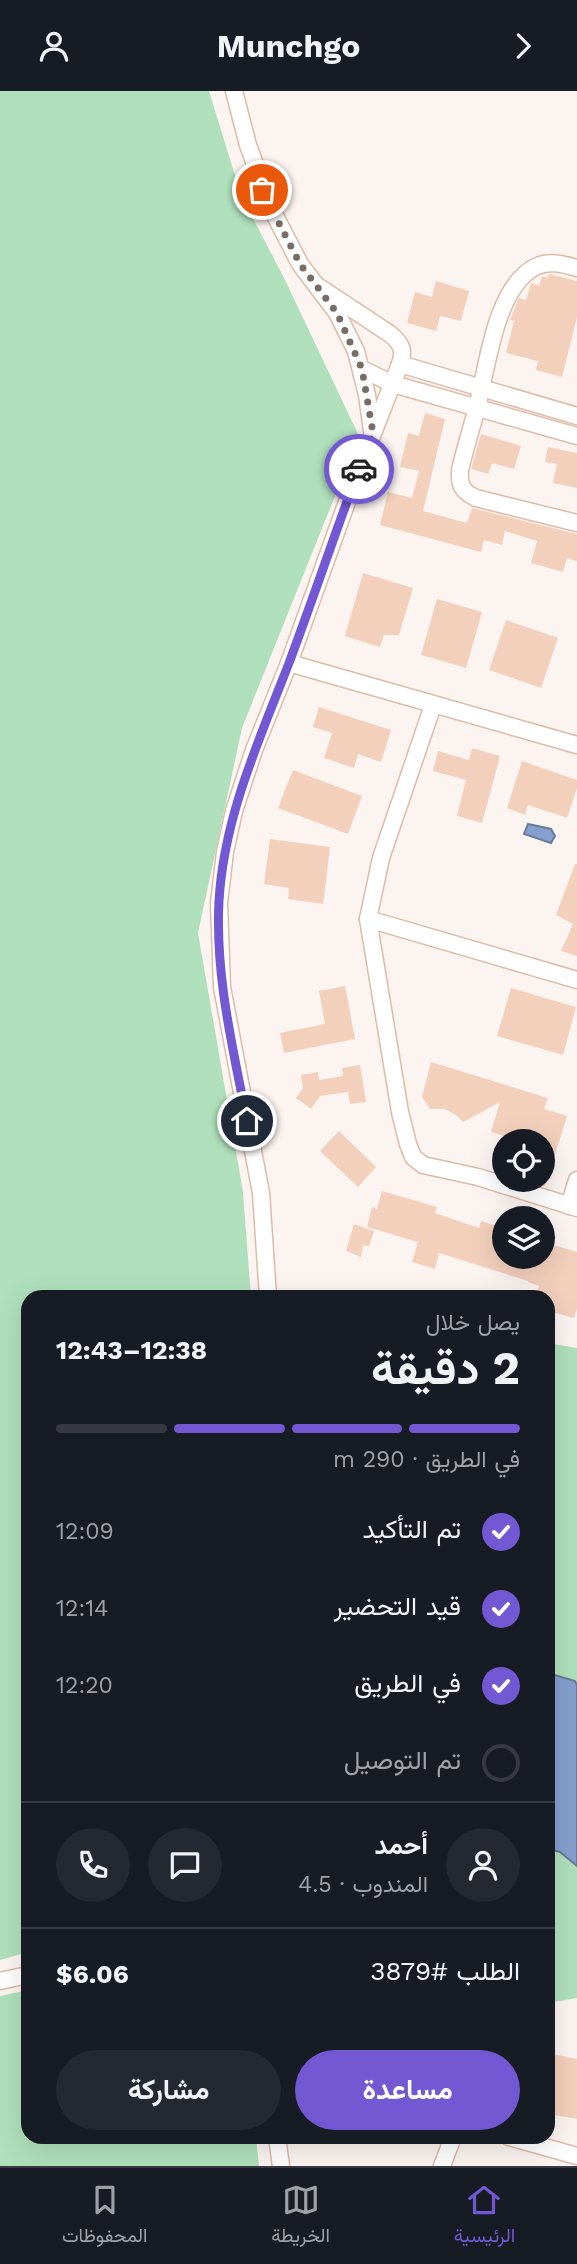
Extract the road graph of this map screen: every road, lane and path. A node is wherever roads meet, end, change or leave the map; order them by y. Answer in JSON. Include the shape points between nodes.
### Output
{"nodes":[{"id":1,"x":234,"y":91,"type":"edge"},
{"id":2,"x":577,"y":268,"type":"edge"},
{"id":3,"x":319,"y":287,"type":"junction"},
{"id":4,"x":400,"y":364,"type":"junction"},
{"id":5,"x":362,"y":369,"type":"junction"},
{"id":6,"x":393,"y":384,"type":"junction"},
{"id":7,"x":482,"y":388,"type":"junction"},
{"id":8,"x":477,"y":408,"type":"junction"},
{"id":9,"x":577,"y":416,"type":"edge"},
{"id":10,"x":373,"y":433,"type":"junction"},
{"id":11,"x":577,"y":436,"type":"edge"},
{"id":12,"x":577,"y":523,"type":"edge"},
{"id":13,"x":289,"y":663,"type":"junction"},
{"id":14,"x":433,"y":705,"type":"junction"},
{"id":15,"x":577,"y":745,"type":"edge"},
{"id":16,"x":368,"y":919,"type":"junction"},
{"id":17,"x":577,"y":980,"type":"edge"},
{"id":18,"x":577,"y":1180,"type":"edge"},
{"id":19,"x":573,"y":1207,"type":"edge"},
{"id":20,"x":268,"y":1290,"type":"edge"},
{"id":21,"x":21,"y":1976,"type":"edge"},
{"id":22,"x":0,"y":1981,"type":"edge"},
{"id":23,"x":278,"y":2144,"type":"edge"},
{"id":24,"x":450,"y":2144,"type":"edge"},
{"id":25,"x":534,"y":2144,"type":"edge"},
{"id":26,"x":577,"y":2156,"type":"edge"},
{"id":27,"x":281,"y":2166,"type":"edge"},
{"id":28,"x":442,"y":2166,"type":"edge"}],
"edges":[{"from":1,"to":3,"type":"street","via":[[262,190],[300,264]]},
{"from":2,"to":7,"type":"street","via":[[547,263],[521,279],[499,318]]},
{"from":3,"to":4,"type":"street","via":[[397,340],[403,352]]},
{"from":3,"to":5,"type":"street","via":[[337,313]]},
{"from":4,"to":6,"type":"street"},
{"from":4,"to":7,"type":"street"},
{"from":5,"to":6,"type":"street"},
{"from":5,"to":10,"type":"street"},
{"from":6,"to":8,"type":"street"},
{"from":6,"to":10,"type":"street"},
{"from":7,"to":8,"type":"street"},
{"from":7,"to":9,"type":"street"},
{"from":8,"to":11,"type":"street"},
{"from":8,"to":12,"type":"street","via":[[460,470],[463,492]]},
{"from":10,"to":13,"type":"street"},
{"from":13,"to":14,"type":"street"},
{"from":13,"to":20,"type":"street","via":[[234,811],[219,904],[222,988],[261,1193]]},
{"from":14,"to":15,"type":"street"},
{"from":14,"to":16,"type":"street","via":[[381,858]]},
{"from":16,"to":17,"type":"street"},
{"from":16,"to":19,"type":"street","via":[[400,1112],[413,1157],[424,1165]]},
{"from":18,"to":19,"type":"street"},
{"from":21,"to":22,"type":"street"},
{"from":23,"to":27,"type":"street"},
{"from":24,"to":28,"type":"street"},
{"from":25,"to":26,"type":"street"}]}
